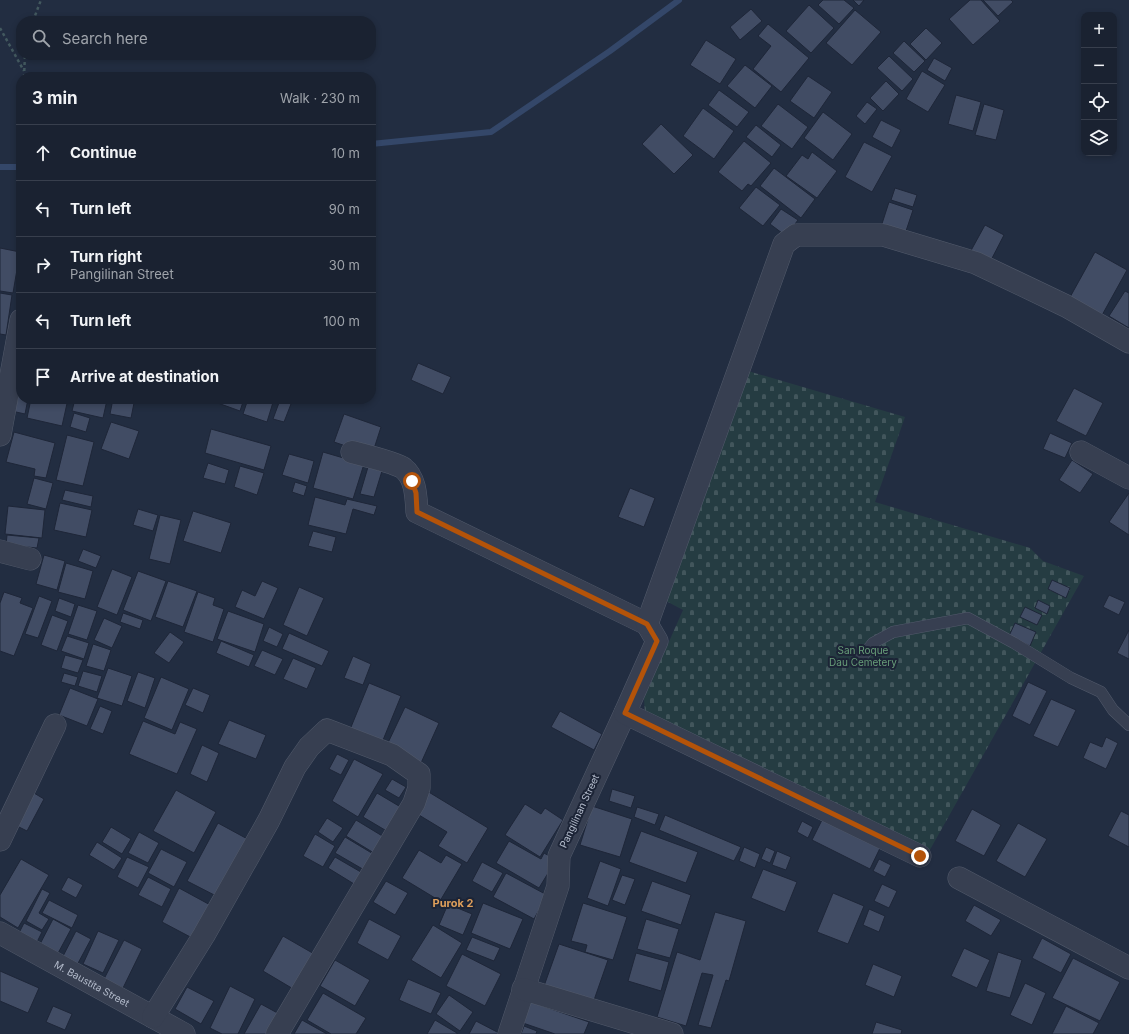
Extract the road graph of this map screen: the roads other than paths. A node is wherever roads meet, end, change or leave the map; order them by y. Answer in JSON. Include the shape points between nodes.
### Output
{"nodes":[{"id":1,"x":1129,"y":342,"type":"edge"},
{"id":2,"x":16,"y":347,"type":"edge"},
{"id":3,"x":0,"y":435,"type":"edge"},
{"id":4,"x":352,"y":452,"type":"dead end"},
{"id":5,"x":1081,"y":452,"type":"dead end"},
{"id":6,"x":1129,"y":478,"type":"edge"},
{"id":7,"x":0,"y":551,"type":"edge"},
{"id":8,"x":30,"y":559,"type":"dead end"},
{"id":9,"x":652,"y":632,"type":"junction"},
{"id":10,"x":861,"y":658,"type":"dead end"},
{"id":11,"x":625,"y":713,"type":"junction"},
{"id":12,"x":55,"y":725,"type":"dead end"},
{"id":13,"x":1129,"y":725,"type":"edge"},
{"id":14,"x":0,"y":840,"type":"edge"},
{"id":15,"x":920,"y":856,"type":"dead end"},
{"id":16,"x":959,"y":878,"type":"dead end"},
{"id":17,"x":0,"y":933,"type":"edge"},
{"id":18,"x":1129,"y":968,"type":"edge"},
{"id":19,"x":523,"y":990,"type":"junction"},
{"id":20,"x":153,"y":1017,"type":"junction"},
{"id":21,"x":184,"y":1034,"type":"edge"},
{"id":22,"x":277,"y":1034,"type":"edge"},
{"id":23,"x":509,"y":1034,"type":"edge"},
{"id":24,"x":672,"y":1034,"type":"edge"}],
"edges":[{"from":1,"to":9,"type":"street","name":"Pangilinan Street","via":[[1066,306],[976,263],[883,236],[796,235],[784,244]]},
{"from":2,"to":3,"type":"street"},
{"from":4,"to":9,"type":"street","via":[[403,467],[416,493],[417,512]]},
{"from":5,"to":6,"type":"street"},
{"from":7,"to":8,"type":"street"},
{"from":9,"to":11,"type":"street","name":"Pangilinan Street"},
{"from":10,"to":13,"type":"lane","via":[[873,643],[893,632],[968,618],[1071,678],[1101,692],[1113,710]]},
{"from":11,"to":15,"type":"street"},
{"from":11,"to":19,"type":"street","name":"Pangilinan Street","via":[[559,856],[558,886]]},
{"from":12,"to":14,"type":"street"},
{"from":16,"to":18,"type":"street"},
{"from":17,"to":20,"type":"street","name":"M. Baustita Street"},
{"from":19,"to":23,"type":"street","name":"Pangilinan Street"},
{"from":19,"to":24,"type":"street"},
{"from":20,"to":21,"type":"street","name":"M. Baustita Street"},
{"from":20,"to":22,"type":"street","via":[[204,935],[268,820],[294,767],[309,747],[327,730],[392,755],[419,774],[419,788],[414,803]]}]}
